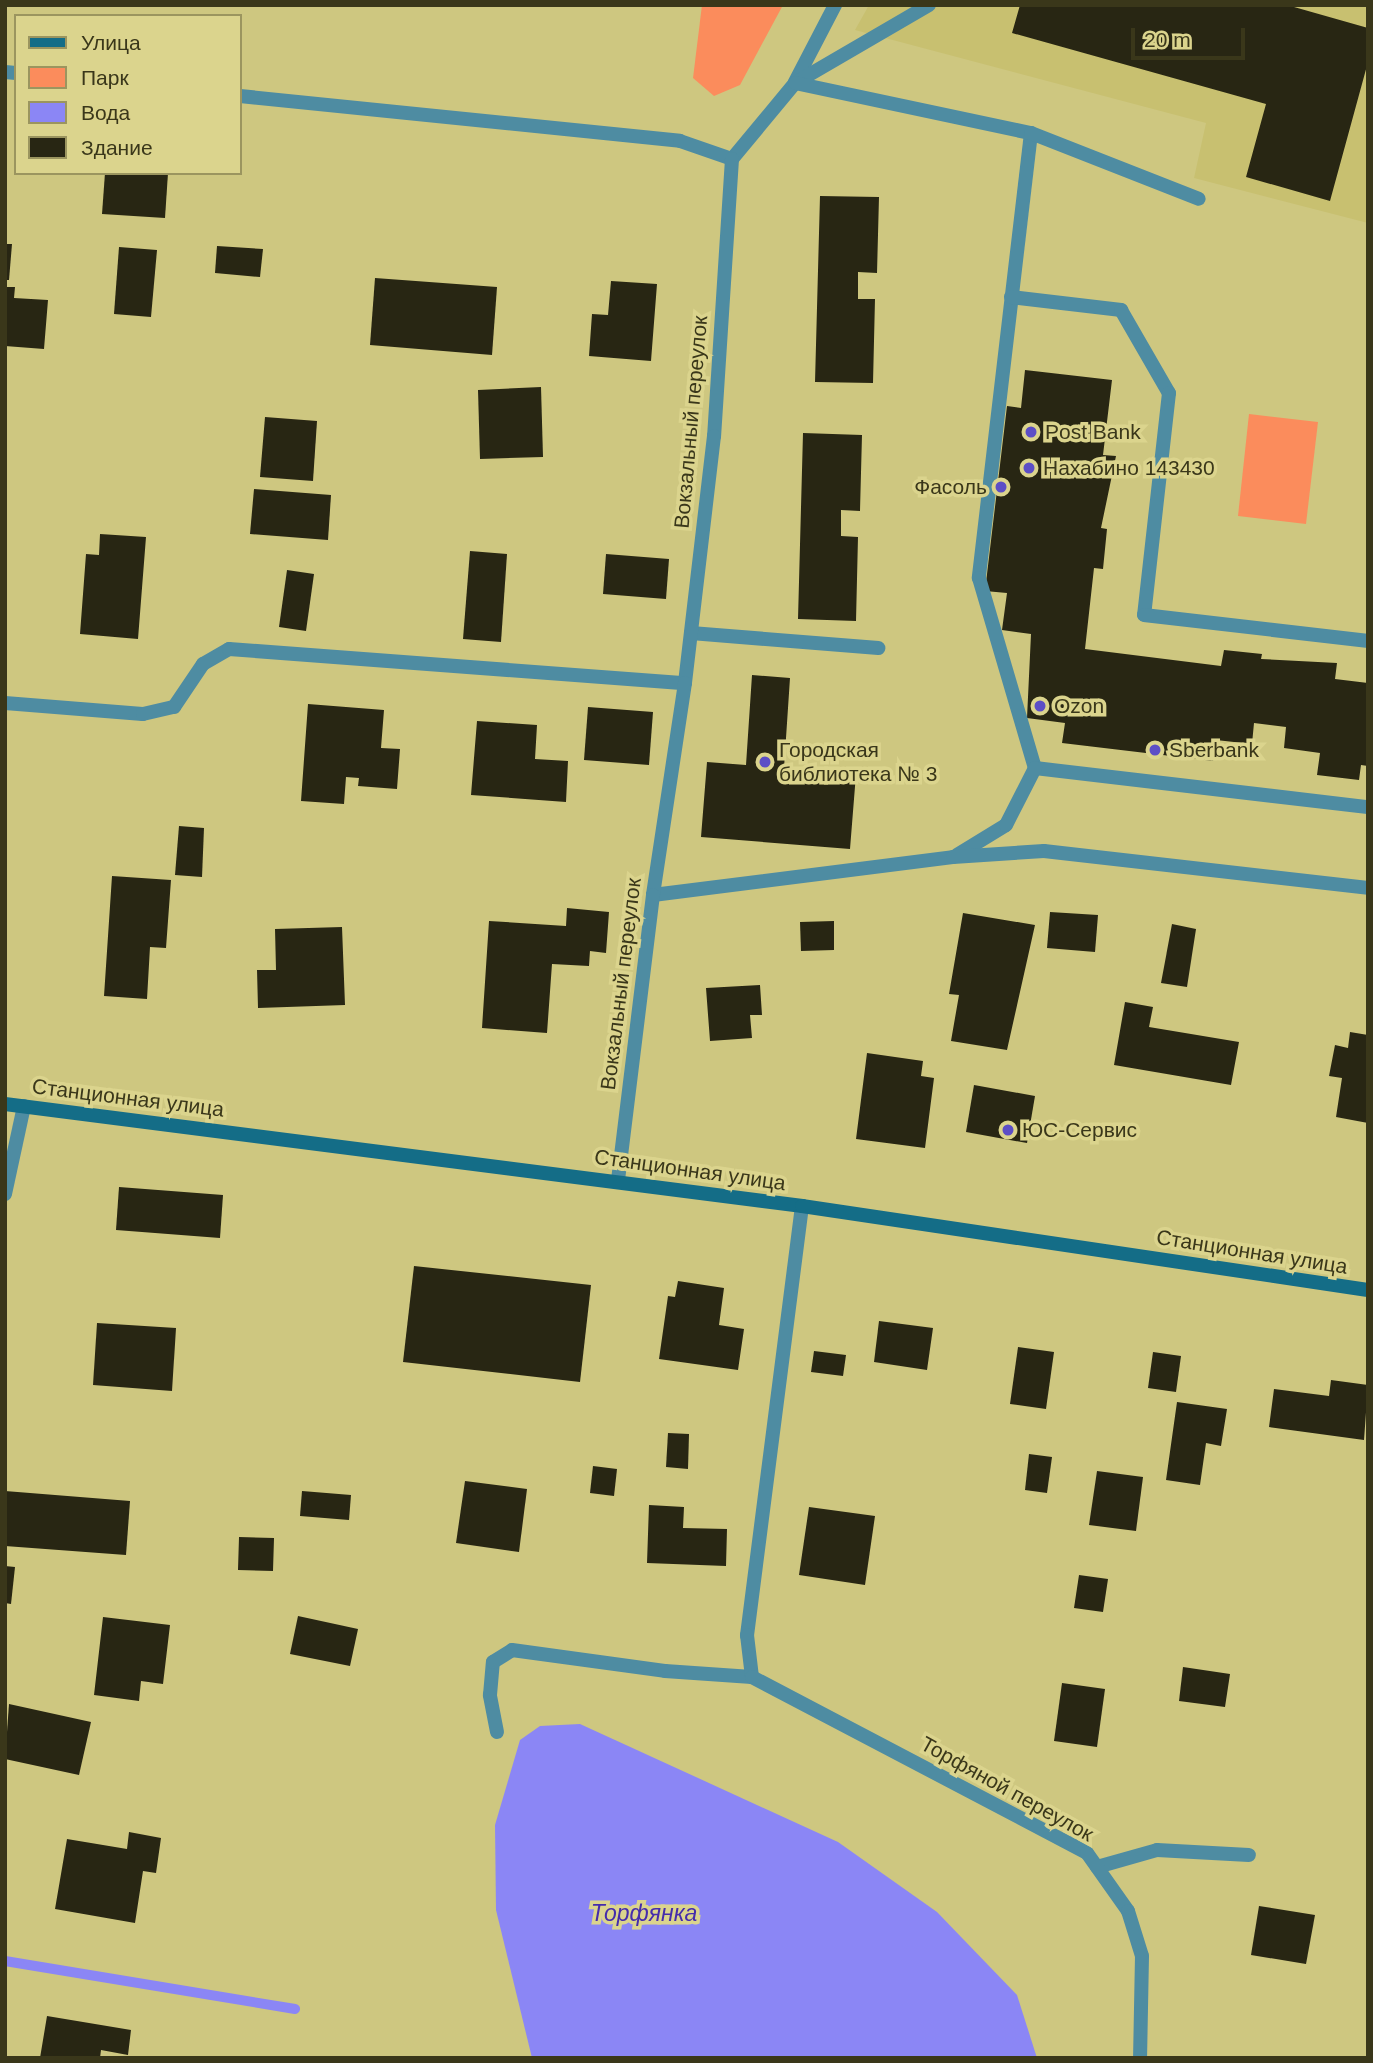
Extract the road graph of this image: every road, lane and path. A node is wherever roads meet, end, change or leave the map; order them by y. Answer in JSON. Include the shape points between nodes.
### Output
{"nodes":[{"id":1,"x":835,"y":5,"type":"edge"},
{"id":2,"x":929,"y":5,"type":"edge"},
{"id":3,"x":795,"y":83,"type":"junction"},
{"id":4,"x":242,"y":96,"type":"edge"},
{"id":5,"x":1031,"y":133,"type":"junction"},
{"id":6,"x":732,"y":159,"type":"junction"},
{"id":7,"x":1199,"y":199,"type":"dead end"},
{"id":8,"x":1011,"y":297,"type":"junction"},
{"id":9,"x":691,"y":634,"type":"junction"},
{"id":10,"x":1368,"y":641,"type":"edge"},
{"id":11,"x":878,"y":649,"type":"dead end"},
{"id":12,"x":685,"y":683,"type":"junction"},
{"id":13,"x":5,"y":703,"type":"edge"},
{"id":14,"x":1035,"y":768,"type":"junction"},
{"id":15,"x":1368,"y":807,"type":"edge"},
{"id":16,"x":953,"y":857,"type":"junction"},
{"id":17,"x":1368,"y":888,"type":"edge"},
{"id":18,"x":653,"y":895,"type":"junction"},
{"id":19,"x":5,"y":1104,"type":"edge"},
{"id":20,"x":24,"y":1106,"type":"junction"},
{"id":21,"x":618,"y":1181,"type":"junction"},
{"id":22,"x":5,"y":1194,"type":"edge"},
{"id":23,"x":802,"y":1206,"type":"junction"},
{"id":24,"x":1368,"y":1290,"type":"edge"},
{"id":25,"x":752,"y":1677,"type":"junction"},
{"id":26,"x":497,"y":1732,"type":"dead end"},
{"id":27,"x":1249,"y":1855,"type":"dead end"},
{"id":28,"x":1097,"y":1867,"type":"junction"},
{"id":29,"x":1140,"y":2058,"type":"edge"}],
"edges":[{"from":1,"to":3,"type":"street"},
{"from":2,"to":3,"type":"street"},
{"from":3,"to":5,"type":"street"},
{"from":3,"to":6,"type":"street"},
{"from":4,"to":6,"type":"street","via":[[680,141]]},
{"from":5,"to":7,"type":"street"},
{"from":5,"to":8,"type":"street"},
{"from":6,"to":9,"type":"street","name":"Вокзальный переулок","via":[[714,436]]},
{"from":8,"to":10,"type":"street","via":[[1121,310],[1169,393],[1144,615]]},
{"from":8,"to":14,"type":"street","via":[[979,578]]},
{"from":9,"to":11,"type":"street"},
{"from":9,"to":12,"type":"street","name":"Вокзальный переулок"},
{"from":12,"to":13,"type":"street","via":[[229,649],[203,664],[174,707],[153,712]]},
{"from":12,"to":18,"type":"street","name":"Вокзальный переулок"},
{"from":14,"to":15,"type":"street"},
{"from":14,"to":16,"type":"street","via":[[1006,825]]},
{"from":16,"to":17,"type":"street","via":[[1044,851]]},
{"from":16,"to":18,"type":"street"},
{"from":18,"to":21,"type":"street","name":"Вокзальный переулок"},
{"from":19,"to":20,"type":"main road","name":"Станционная улица"},
{"from":20,"to":21,"type":"main road","name":"Станционная улица"},
{"from":20,"to":22,"type":"street"},
{"from":21,"to":23,"type":"main road","name":"Станционная улица"},
{"from":23,"to":24,"type":"main road","name":"Станционная улица"},
{"from":23,"to":25,"type":"street","via":[[747,1635]]},
{"from":25,"to":26,"type":"street","via":[[664,1671],[512,1650],[493,1661],[490,1695]]},
{"from":25,"to":28,"type":"street","name":"Торфяной переулок","via":[[1087,1853]]},
{"from":27,"to":28,"type":"street","via":[[1157,1850]]},
{"from":28,"to":29,"type":"street","name":"Торфяной переулок","via":[[1128,1911],[1142,1956]]}]}
